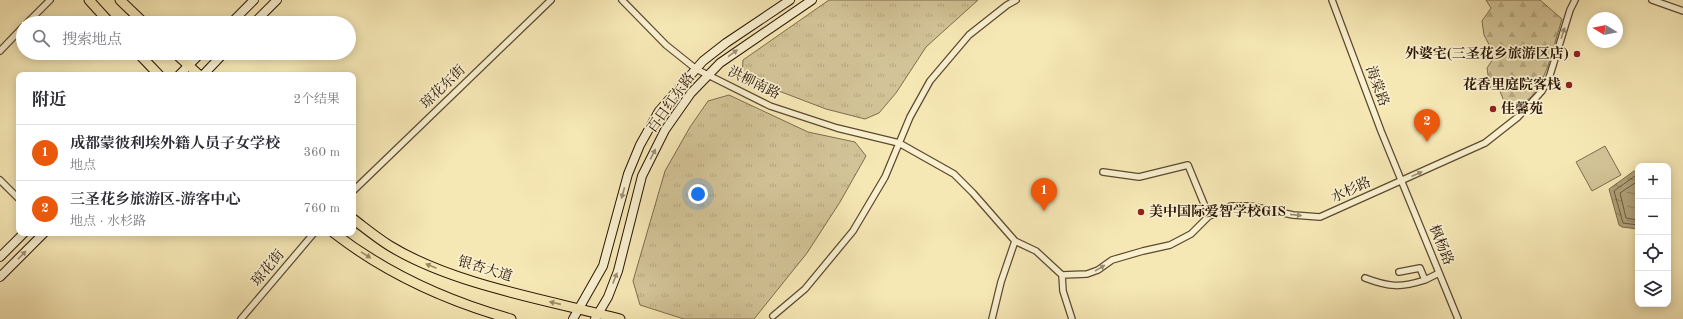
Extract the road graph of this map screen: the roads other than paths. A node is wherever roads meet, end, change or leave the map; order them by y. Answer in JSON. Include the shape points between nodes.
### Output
{"nodes":[{"id":1,"x":50,"y":0,"type":"edge"},
{"id":2,"x":89,"y":0,"type":"edge"},
{"id":3,"x":120,"y":0,"type":"edge"},
{"id":4,"x":254,"y":0,"type":"edge"},
{"id":5,"x":277,"y":0,"type":"edge"},
{"id":6,"x":551,"y":0,"type":"edge"},
{"id":7,"x":622,"y":0,"type":"edge"},
{"id":8,"x":790,"y":0,"type":"edge"},
{"id":9,"x":812,"y":0,"type":"edge"},
{"id":10,"x":1016,"y":0,"type":"edge"},
{"id":11,"x":1332,"y":0,"type":"edge"},
{"id":12,"x":1576,"y":0,"type":"edge"},
{"id":13,"x":1652,"y":0,"type":"edge"},
{"id":14,"x":1683,"y":11,"type":"edge"},
{"id":15,"x":34,"y":16,"type":"edge"},
{"id":16,"x":104,"y":16,"type":"edge"},
{"id":17,"x":137,"y":16,"type":"edge"},
{"id":18,"x":238,"y":16,"type":"edge"},
{"id":19,"x":261,"y":16,"type":"edge"},
{"id":20,"x":16,"y":34,"type":"edge"},
{"id":21,"x":0,"y":51,"type":"edge"},
{"id":22,"x":145,"y":60,"type":"edge"},
{"id":23,"x":183,"y":60,"type":"edge"},
{"id":24,"x":194,"y":60,"type":"edge"},
{"id":25,"x":217,"y":60,"type":"edge"},
{"id":26,"x":189,"y":65,"type":"junction"},
{"id":27,"x":696,"y":69,"type":"junction"},
{"id":28,"x":156,"y":72,"type":"edge"},
{"id":29,"x":182,"y":72,"type":"edge"},
{"id":30,"x":196,"y":72,"type":"edge"},
{"id":31,"x":206,"y":72,"type":"edge"},
{"id":32,"x":709,"y":75,"type":"junction"},
{"id":33,"x":899,"y":144,"type":"junction"},
{"id":34,"x":1103,"y":172,"type":"dead end"},
{"id":35,"x":0,"y":180,"type":"edge"},
{"id":36,"x":1402,"y":180,"type":"junction"},
{"id":37,"x":356,"y":188,"type":"edge"},
{"id":38,"x":16,"y":196,"type":"edge"},
{"id":39,"x":1209,"y":216,"type":"junction"},
{"id":40,"x":356,"y":221,"type":"edge"},
{"id":41,"x":21,"y":236,"type":"edge"},
{"id":42,"x":41,"y":236,"type":"edge"},
{"id":43,"x":311,"y":236,"type":"edge"},
{"id":44,"x":338,"y":236,"type":"edge"},
{"id":45,"x":1015,"y":241,"type":"junction"},
{"id":46,"x":0,"y":257,"type":"edge"},
{"id":47,"x":1399,"y":272,"type":"dead end"},
{"id":48,"x":1439,"y":273,"type":"junction"},
{"id":49,"x":1062,"y":275,"type":"junction"},
{"id":50,"x":0,"y":278,"type":"edge"},
{"id":51,"x":1364,"y":278,"type":"dead end"},
{"id":52,"x":1425,"y":280,"type":"junction"},
{"id":53,"x":578,"y":308,"type":"junction"},
{"id":54,"x":597,"y":316,"type":"edge"},
{"id":55,"x":772,"y":318,"type":"edge"},
{"id":56,"x":241,"y":319,"type":"edge"},
{"id":57,"x":511,"y":319,"type":"edge"},
{"id":58,"x":573,"y":319,"type":"edge"},
{"id":59,"x":620,"y":319,"type":"edge"},
{"id":60,"x":992,"y":319,"type":"edge"},
{"id":61,"x":1072,"y":319,"type":"edge"},
{"id":62,"x":1458,"y":319,"type":"edge"}],
"edges":[{"from":1,"to":15,"type":"street"},
{"from":2,"to":16,"type":"main road"},
{"from":3,"to":17,"type":"main road"},
{"from":4,"to":18,"type":"street"},
{"from":5,"to":19,"type":"street"},
{"from":6,"to":37,"type":"street","name":"琼花东街"},
{"from":7,"to":27,"type":"street","name":"洪柳南路","via":[[666,44]]},
{"from":8,"to":27,"type":"street","name":"百日红东路","via":[[726,43]]},
{"from":32,"to":9,"type":"street","name":"百日红东路","one_way":true,"via":[[744,45]]},
{"from":10,"to":33,"type":"street","via":[[969,36],[947,60],[923,94]]},
{"from":11,"to":36,"type":"street","name":"海棠路","via":[[1380,130]]},
{"from":36,"to":12,"type":"street","name":"水杉路","one_way":true,"via":[[1485,143],[1518,117],[1542,91],[1550,75],[1570,10]]},
{"from":13,"to":14,"type":"street"},
{"from":20,"to":21,"type":"street"},
{"from":22,"to":28,"type":"main road"},
{"from":23,"to":26,"type":"main road"},
{"from":24,"to":26,"type":"street"},
{"from":25,"to":31,"type":"street"},
{"from":26,"to":29,"type":"street"},
{"from":26,"to":30,"type":"main road"},
{"from":27,"to":32,"type":"street","name":"洪柳南路"},
{"from":27,"to":53,"type":"street","name":"百日红东路","one_way":true,"via":[[659,111],[640,145],[628,174],[603,266]]},
{"from":32,"to":33,"type":"street","name":"洪柳南路","via":[[770,106],[837,128]]},
{"from":54,"to":32,"type":"street","name":"百日红东路","one_way":true,"via":[[618,271],[642,176],[665,130],[691,93]]},
{"from":33,"to":45,"type":"street","name":"洪柳南路","via":[[954,174]]},
{"from":33,"to":55,"type":"street","via":[[885,177],[853,231],[805,289]]},
{"from":34,"to":39,"type":"street","via":[[1138,177],[1188,164]]},
{"from":35,"to":38,"type":"street"},
{"from":39,"to":36,"type":"street","name":"水杉路","one_way":true,"via":[[1231,206],[1251,206],[1293,215],[1320,217]]},
{"from":36,"to":48,"type":"street","name":"枫杨路"},
{"from":49,"to":39,"type":"street","name":"水杉路","one_way":true,"via":[[1087,274],[1112,260],[1170,245],[1191,234]]},
{"from":53,"to":40,"type":"main road","name":"银杏大道","one_way":true,"via":[[445,272],[390,246]]},
{"from":41,"to":46,"type":"street"},
{"from":50,"to":42,"type":"street","one_way":true},
{"from":43,"to":56,"type":"street","name":"琼花街"},
{"from":44,"to":57,"type":"main road","one_way":true,"via":[[411,282],[449,299]]},
{"from":45,"to":49,"type":"street","via":[[1036,251]]},
{"from":45,"to":60,"type":"street"},
{"from":47,"to":52,"type":"street","via":[[1420,268]]},
{"from":48,"to":52,"type":"street"},
{"from":48,"to":62,"type":"street","name":"枫杨路"},
{"from":49,"to":61,"type":"street","via":[[1063,292]]},
{"from":51,"to":52,"type":"street","via":[[1404,286]]},
{"from":53,"to":54,"type":"main road","name":"银杏大道"},
{"from":53,"to":58,"type":"street","name":"百日红东路"},
{"from":54,"to":59,"type":"main road","name":"银杏大道"}]}
